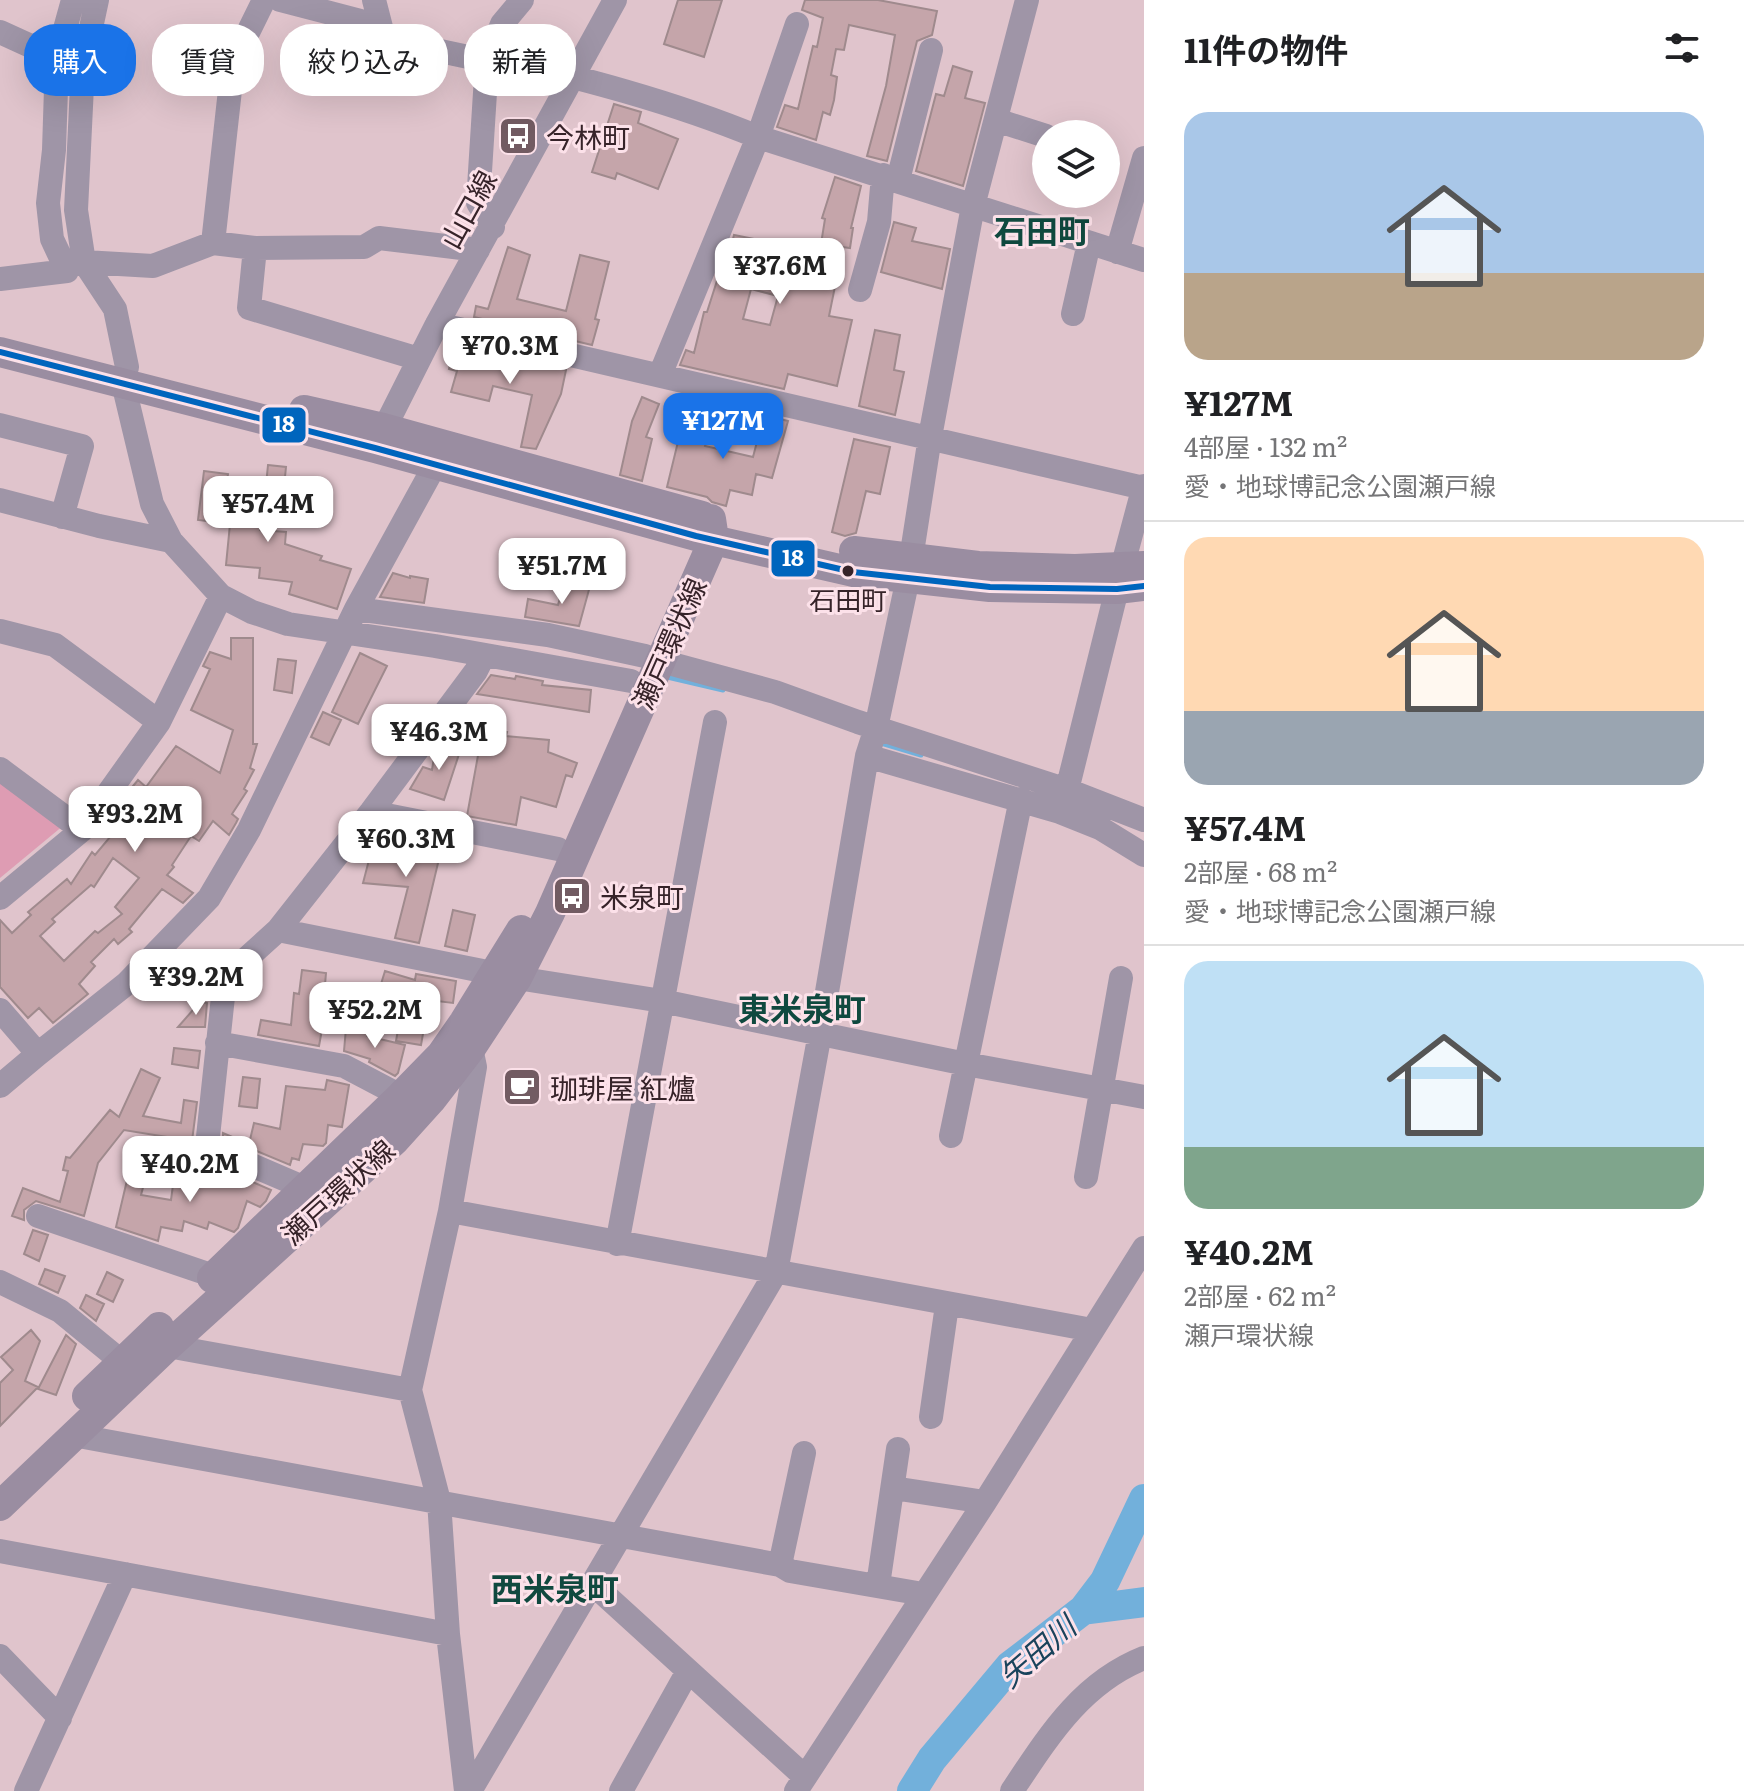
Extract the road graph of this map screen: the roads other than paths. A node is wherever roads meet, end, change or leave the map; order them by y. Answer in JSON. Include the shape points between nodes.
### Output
{"nodes":[{"id":1,"x":73,"y":0,"type":"edge"},
{"id":2,"x":97,"y":0,"type":"edge"},
{"id":3,"x":264,"y":0,"type":"edge"},
{"id":4,"x":280,"y":0,"type":"edge"},
{"id":5,"x":374,"y":0,"type":"edge"},
{"id":6,"x":522,"y":0,"type":"edge"},
{"id":7,"x":615,"y":0,"type":"edge"},
{"id":8,"x":1027,"y":0,"type":"edge"},
{"id":9,"x":66,"y":24,"type":"edge"},
{"id":10,"x":372,"y":24,"type":"edge"},
{"id":11,"x":380,"y":24,"type":"edge"},
{"id":12,"x":502,"y":24,"type":"edge"},
{"id":13,"x":797,"y":24,"type":"dead end"},
{"id":14,"x":0,"y":32,"type":"edge"},
{"id":15,"x":24,"y":43,"type":"edge"},
{"id":16,"x":931,"y":50,"type":"dead end"},
{"id":17,"x":576,"y":72,"type":"edge"},
{"id":18,"x":576,"y":77,"type":"edge"},
{"id":19,"x":56,"y":96,"type":"edge"},
{"id":20,"x":485,"y":96,"type":"edge"},
{"id":21,"x":563,"y":96,"type":"edge"},
{"id":22,"x":996,"y":120,"type":"junction"},
{"id":23,"x":1032,"y":132,"type":"edge"},
{"id":24,"x":758,"y":137,"type":"junction"},
{"id":25,"x":1144,"y":158,"type":"edge"},
{"id":26,"x":890,"y":178,"type":"junction"},
{"id":27,"x":973,"y":206,"type":"junction"},
{"id":28,"x":493,"y":227,"type":"junction"},
{"id":29,"x":213,"y":243,"type":"junction"},
{"id":30,"x":1089,"y":243,"type":"junction"},
{"id":31,"x":255,"y":248,"type":"junction"},
{"id":32,"x":478,"y":250,"type":"junction"},
{"id":33,"x":1117,"y":252,"type":"junction"},
{"id":34,"x":1144,"y":260,"type":"edge"},
{"id":35,"x":84,"y":262,"type":"junction"},
{"id":36,"x":0,"y":279,"type":"edge"},
{"id":37,"x":860,"y":290,"type":"dead end"},
{"id":38,"x":1073,"y":314,"type":"dead end"},
{"id":39,"x":437,"y":324,"type":"junction"},
{"id":40,"x":0,"y":333,"type":"edge"},
{"id":41,"x":0,"y":352,"type":"edge"},
{"id":42,"x":419,"y":359,"type":"junction"},
{"id":43,"x":125,"y":375,"type":"junction"},
{"id":44,"x":660,"y":375,"type":"junction"},
{"id":45,"x":0,"y":425,"type":"edge"},
{"id":46,"x":930,"y":437,"type":"junction"},
{"id":47,"x":379,"y":438,"type":"junction"},
{"id":48,"x":435,"y":465,"type":"junction"},
{"id":49,"x":1144,"y":487,"type":"edge"},
{"id":50,"x":0,"y":500,"type":"edge"},
{"id":51,"x":62,"y":517,"type":"junction"},
{"id":52,"x":707,"y":531,"type":"junction"},
{"id":53,"x":171,"y":541,"type":"junction"},
{"id":54,"x":909,"y":567,"type":"junction"},
{"id":55,"x":1132,"y":577,"type":"edge"},
{"id":56,"x":221,"y":596,"type":"junction"},
{"id":57,"x":356,"y":609,"type":"junction"},
{"id":58,"x":0,"y":631,"type":"edge"},
{"id":59,"x":344,"y":635,"type":"junction"},
{"id":60,"x":484,"y":655,"type":"junction"},
{"id":61,"x":645,"y":666,"type":"junction"},
{"id":62,"x":159,"y":722,"type":"junction"},
{"id":63,"x":715,"y":722,"type":"dead end"},
{"id":64,"x":876,"y":728,"type":"junction"},
{"id":65,"x":867,"y":756,"type":"junction"},
{"id":66,"x":0,"y":769,"type":"edge"},
{"id":67,"x":1067,"y":790,"type":"junction"},
{"id":68,"x":1021,"y":799,"type":"junction"},
{"id":69,"x":371,"y":812,"type":"junction"},
{"id":70,"x":1144,"y":820,"type":"edge"},
{"id":71,"x":82,"y":830,"type":"junction"},
{"id":72,"x":558,"y":849,"type":"junction"},
{"id":73,"x":1144,"y":855,"type":"edge"},
{"id":74,"x":0,"y":898,"type":"edge"},
{"id":75,"x":278,"y":930,"type":"junction"},
{"id":76,"x":506,"y":975,"type":"junction"},
{"id":77,"x":1121,"y":978,"type":"dead end"},
{"id":78,"x":662,"y":1001,"type":"junction"},
{"id":79,"x":0,"y":1010,"type":"edge"},
{"id":80,"x":820,"y":1033,"type":"junction"},
{"id":81,"x":217,"y":1043,"type":"junction"},
{"id":82,"x":471,"y":1048,"type":"junction"},
{"id":83,"x":38,"y":1054,"type":"junction"},
{"id":84,"x":966,"y":1064,"type":"junction"},
{"id":85,"x":0,"y":1086,"type":"edge"},
{"id":86,"x":1102,"y":1089,"type":"junction"},
{"id":87,"x":401,"y":1096,"type":"junction"},
{"id":88,"x":1144,"y":1097,"type":"edge"},
{"id":89,"x":951,"y":1136,"type":"dead end"},
{"id":90,"x":1086,"y":1177,"type":"dead end"},
{"id":91,"x":305,"y":1188,"type":"junction"},
{"id":92,"x":450,"y":1211,"type":"junction"},
{"id":93,"x":38,"y":1216,"type":"dead end"},
{"id":94,"x":617,"y":1244,"type":"junction"},
{"id":95,"x":1144,"y":1248,"type":"edge"},
{"id":96,"x":776,"y":1272,"type":"junction"},
{"id":97,"x":214,"y":1276,"type":"junction"},
{"id":98,"x":0,"y":1282,"type":"edge"},
{"id":99,"x":947,"y":1305,"type":"junction"},
{"id":100,"x":1092,"y":1330,"type":"junction"},
{"id":101,"x":168,"y":1346,"type":"junction"},
{"id":102,"x":121,"y":1361,"type":"junction"},
{"id":103,"x":410,"y":1390,"type":"junction"},
{"id":104,"x":931,"y":1417,"type":"dead end"},
{"id":105,"x":73,"y":1435,"type":"junction"},
{"id":106,"x":898,"y":1449,"type":"dead end"},
{"id":107,"x":804,"y":1453,"type":"dead end"},
{"id":108,"x":0,"y":1481,"type":"edge"},
{"id":109,"x":893,"y":1488,"type":"junction"},
{"id":110,"x":439,"y":1501,"type":"junction"},
{"id":111,"x":985,"y":1502,"type":"junction"},
{"id":112,"x":0,"y":1506,"type":"edge"},
{"id":113,"x":621,"y":1537,"type":"junction"},
{"id":114,"x":0,"y":1551,"type":"edge"},
{"id":115,"x":780,"y":1565,"type":"junction"},
{"id":116,"x":125,"y":1574,"type":"junction"},
{"id":117,"x":594,"y":1585,"type":"junction"},
{"id":118,"x":878,"y":1585,"type":"junction"},
{"id":119,"x":923,"y":1594,"type":"junction"},
{"id":120,"x":448,"y":1634,"type":"junction"},
{"id":121,"x":0,"y":1656,"type":"edge"},
{"id":122,"x":1144,"y":1658,"type":"edge"},
{"id":123,"x":688,"y":1671,"type":"junction"},
{"id":124,"x":60,"y":1718,"type":"junction"},
{"id":125,"x":801,"y":1784,"type":"edge"},
{"id":126,"x":26,"y":1791,"type":"edge"},
{"id":127,"x":468,"y":1791,"type":"edge"},
{"id":128,"x":621,"y":1791,"type":"edge"},
{"id":129,"x":1012,"y":1791,"type":"edge"}],
"edges":[{"from":1,"to":9,"type":"street"},
{"from":2,"to":35,"type":"street","via":[[83,65],[79,127],[76,210]]},
{"from":3,"to":29,"type":"street","via":[[233,63]]},
{"from":4,"to":10,"type":"street"},
{"from":5,"to":11,"type":"street"},
{"from":6,"to":12,"type":"street"},
{"from":7,"to":17,"type":"street","name":"山口線"},
{"from":8,"to":22,"type":"street"},
{"from":13,"to":24,"type":"street"},
{"from":14,"to":15,"type":"street"},
{"from":16,"to":26,"type":"street"},
{"from":18,"to":24,"type":"street"},
{"from":19,"to":36,"type":"street","via":[[48,203],[52,239],[67,271]]},
{"from":20,"to":28,"type":"street","via":[[478,203]]},
{"from":21,"to":28,"type":"street","name":"山口線"},
{"from":22,"to":23,"type":"street"},
{"from":22,"to":27,"type":"street"},
{"from":24,"to":26,"type":"street"},
{"from":24,"to":44,"type":"street"},
{"from":25,"to":33,"type":"street"},
{"from":26,"to":27,"type":"street"},
{"from":26,"to":37,"type":"street"},
{"from":27,"to":30,"type":"street"},
{"from":27,"to":46,"type":"street"},
{"from":28,"to":32,"type":"street","name":"山口線"},
{"from":29,"to":31,"type":"street"},
{"from":29,"to":35,"type":"street","via":[[153,266]]},
{"from":30,"to":33,"type":"street"},
{"from":30,"to":38,"type":"street"},
{"from":31,"to":32,"type":"street","via":[[364,247],[379,238]]},
{"from":31,"to":42,"type":"street","via":[[249,308]]},
{"from":32,"to":39,"type":"street","name":"山口線"},
{"from":33,"to":34,"type":"street"},
{"from":35,"to":43,"type":"street","via":[[115,309]]},
{"from":39,"to":42,"type":"street","name":"山口線"},
{"from":39,"to":44,"type":"street"},
{"from":40,"to":43,"type":"main road"},
{"from":41,"to":43,"type":"main road"},
{"from":42,"to":47,"type":"street","name":"山口線"},
{"from":43,"to":47,"type":"main road"},
{"from":43,"to":53,"type":"street","via":[[152,504]]},
{"from":44,"to":46,"type":"street"},
{"from":45,"to":51,"type":"street","via":[[82,446]]},
{"from":46,"to":49,"type":"street"},
{"from":46,"to":54,"type":"street"},
{"from":47,"to":48,"type":"main road"},
{"from":47,"to":52,"type":"main road"},
{"from":48,"to":52,"type":"main road"},
{"from":48,"to":57,"type":"street"},
{"from":49,"to":55,"type":"street"},
{"from":50,"to":51,"type":"street"},
{"from":51,"to":53,"type":"street"},
{"from":52,"to":54,"type":"main road","via":[[853,572]]},
{"from":52,"to":61,"type":"main road","name":"瀬戸環状線"},
{"from":53,"to":56,"type":"street"},
{"from":54,"to":55,"type":"main road","via":[[990,587]]},
{"from":54,"to":64,"type":"street"},
{"from":55,"to":67,"type":"street"},
{"from":56,"to":59,"type":"street","via":[[288,624]]},
{"from":56,"to":62,"type":"street"},
{"from":57,"to":59,"type":"street"},
{"from":57,"to":61,"type":"street","via":[[548,635]]},
{"from":58,"to":62,"type":"street","via":[[55,645]]},
{"from":59,"to":60,"type":"street"},
{"from":59,"to":83,"type":"street","via":[[249,830],[209,898],[126,984]]},
{"from":60,"to":61,"type":"street"},
{"from":60,"to":69,"type":"street"},
{"from":61,"to":64,"type":"street","via":[[741,681]]},
{"from":61,"to":72,"type":"main road","name":"瀬戸環状線"},
{"from":61,"to":76,"type":"main road","name":"瀬戸環状線","via":[[550,913]]},
{"from":62,"to":71,"type":"street"},
{"from":63,"to":78,"type":"street"},
{"from":64,"to":65,"type":"street"},
{"from":64,"to":67,"type":"street"},
{"from":65,"to":68,"type":"street"},
{"from":65,"to":80,"type":"street"},
{"from":66,"to":71,"type":"street"},
{"from":67,"to":70,"type":"street"},
{"from":68,"to":73,"type":"street","via":[[1100,828]]},
{"from":68,"to":84,"type":"street"},
{"from":69,"to":72,"type":"street"},
{"from":69,"to":75,"type":"street"},
{"from":71,"to":74,"type":"street"},
{"from":72,"to":76,"type":"main road","name":"瀬戸環状線"},
{"from":75,"to":76,"type":"street"},
{"from":75,"to":81,"type":"street","via":[[225,978]]},
{"from":76,"to":78,"type":"street"},
{"from":76,"to":82,"type":"main road","name":"瀬戸環状線"},
{"from":76,"to":87,"type":"main road","name":"瀬戸環状線"},
{"from":77,"to":86,"type":"street"},
{"from":78,"to":80,"type":"street"},
{"from":78,"to":94,"type":"street"},
{"from":79,"to":83,"type":"street"},
{"from":80,"to":84,"type":"street"},
{"from":80,"to":96,"type":"street"},
{"from":81,"to":87,"type":"street","via":[[344,1066]]},
{"from":81,"to":91,"type":"street","via":[[207,1146]]},
{"from":82,"to":92,"type":"street","via":[[475,1067]]},
{"from":82,"to":101,"type":"main road","name":"瀬戸環状線","via":[[394,1141]]},
{"from":83,"to":85,"type":"street"},
{"from":84,"to":86,"type":"street"},
{"from":84,"to":89,"type":"street"},
{"from":86,"to":88,"type":"street"},
{"from":86,"to":90,"type":"street"},
{"from":87,"to":91,"type":"main road","name":"瀬戸環状線"},
{"from":91,"to":97,"type":"main road","name":"瀬戸環状線"},
{"from":92,"to":94,"type":"street"},
{"from":92,"to":103,"type":"street"},
{"from":93,"to":97,"type":"street"},
{"from":94,"to":96,"type":"street"},
{"from":95,"to":100,"type":"street"},
{"from":96,"to":99,"type":"street"},
{"from":96,"to":113,"type":"street"},
{"from":97,"to":102,"type":"main road","name":"瀬戸環状線"},
{"from":98,"to":102,"type":"street","via":[[60,1311]]},
{"from":99,"to":100,"type":"street"},
{"from":99,"to":104,"type":"street"},
{"from":100,"to":111,"type":"street"},
{"from":101,"to":103,"type":"street"},
{"from":101,"to":105,"type":"main road","name":"瀬戸環状線"},
{"from":102,"to":108,"type":"main road","name":"瀬戸環状線"},
{"from":103,"to":110,"type":"street"},
{"from":105,"to":110,"type":"street"},
{"from":105,"to":112,"type":"main road","name":"瀬戸環状線"},
{"from":106,"to":109,"type":"street"},
{"from":107,"to":115,"type":"street"},
{"from":109,"to":111,"type":"street"},
{"from":109,"to":118,"type":"street"},
{"from":110,"to":113,"type":"street"},
{"from":110,"to":120,"type":"street"},
{"from":111,"to":119,"type":"street"},
{"from":113,"to":115,"type":"street"},
{"from":113,"to":117,"type":"street"},
{"from":114,"to":116,"type":"street"},
{"from":115,"to":118,"type":"street"},
{"from":116,"to":120,"type":"street"},
{"from":116,"to":124,"type":"street"},
{"from":117,"to":123,"type":"street"},
{"from":117,"to":127,"type":"street"},
{"from":118,"to":119,"type":"street"},
{"from":119,"to":125,"type":"street"},
{"from":120,"to":127,"type":"street"},
{"from":121,"to":124,"type":"street"},
{"from":122,"to":129,"type":"street","via":[[1117,1669],[1059,1721]]},
{"from":123,"to":125,"type":"street"},
{"from":123,"to":128,"type":"street"},
{"from":124,"to":126,"type":"street"}]}
